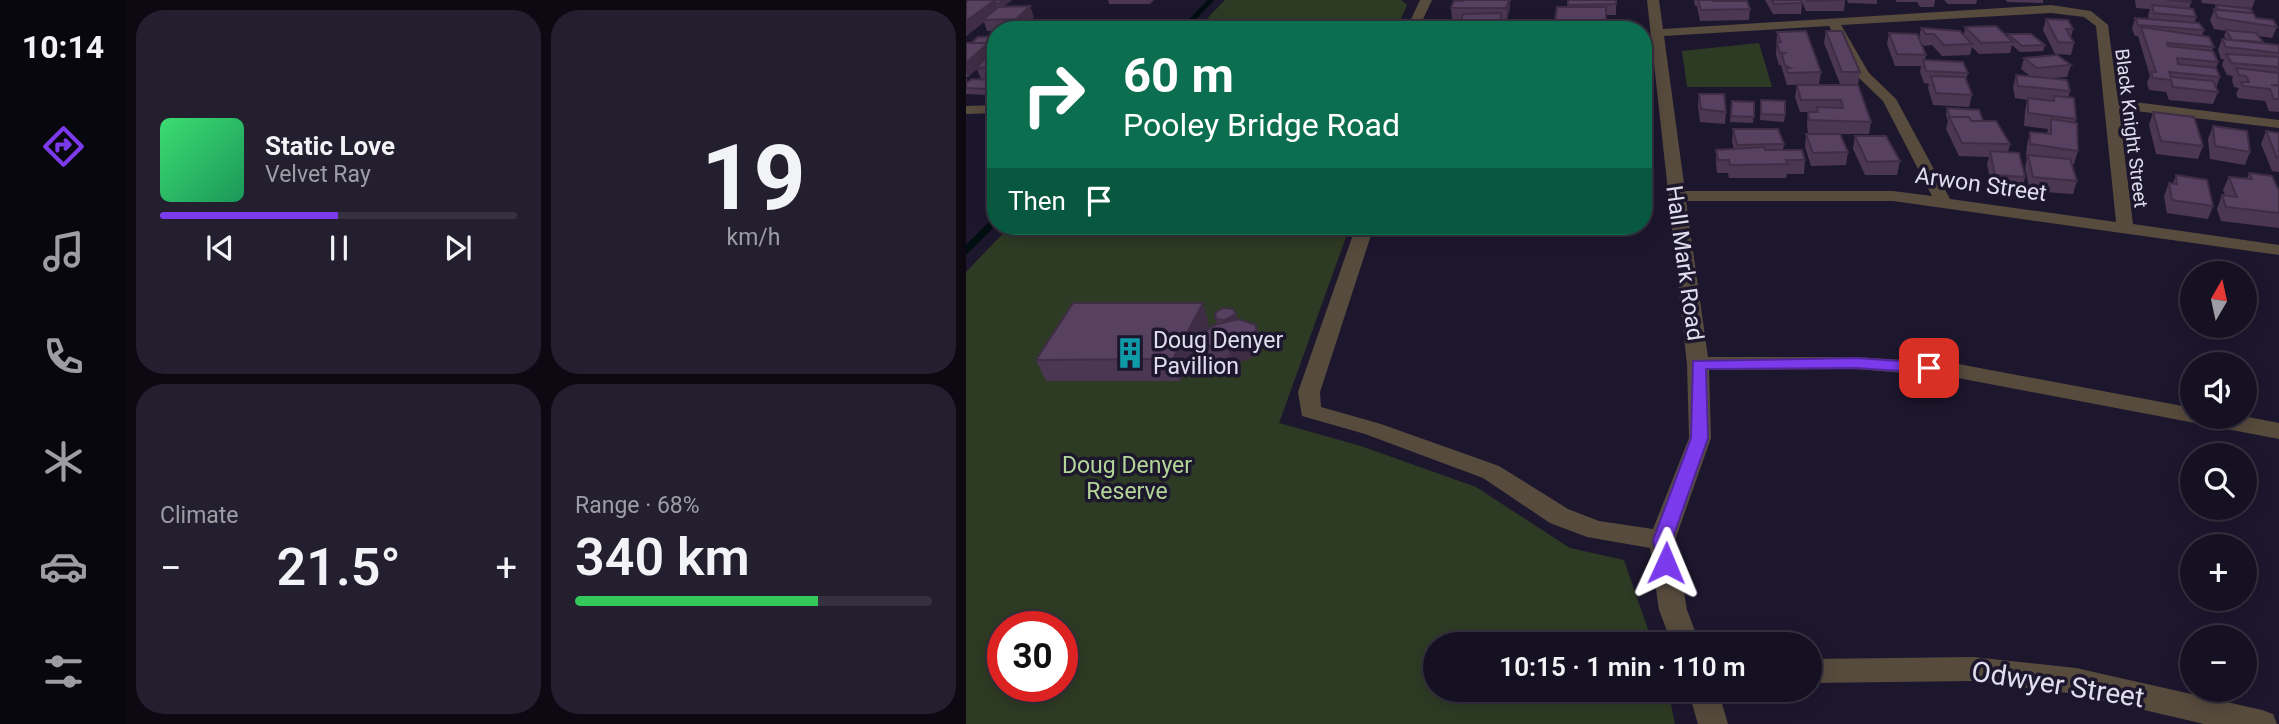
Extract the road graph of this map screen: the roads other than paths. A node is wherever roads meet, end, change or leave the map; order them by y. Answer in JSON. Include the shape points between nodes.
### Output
{"nodes":[{"id":1,"x":1426,"y":0,"type":"edge"},
{"id":2,"x":1653,"y":0,"type":"edge"},
{"id":3,"x":2097,"y":4,"type":"dead end"},
{"id":4,"x":2079,"y":16,"type":"junction"},
{"id":5,"x":1416,"y":21,"type":"edge"},
{"id":6,"x":1837,"y":27,"type":"junction"},
{"id":7,"x":1658,"y":38,"type":"junction"},
{"id":8,"x":2112,"y":104,"type":"junction"},
{"id":9,"x":987,"y":109,"type":"edge"},
{"id":10,"x":966,"y":110,"type":"edge"},
{"id":11,"x":2279,"y":124,"type":"edge"},
{"id":12,"x":1675,"y":196,"type":"junction"},
{"id":13,"x":1943,"y":201,"type":"junction"},
{"id":14,"x":2125,"y":228,"type":"junction"},
{"id":15,"x":1362,"y":235,"type":"edge"},
{"id":16,"x":2279,"y":250,"type":"edge"},
{"id":17,"x":1698,"y":364,"type":"junction"},
{"id":18,"x":2180,"y":413,"type":"edge"},
{"id":19,"x":2257,"y":427,"type":"edge"},
{"id":20,"x":2279,"y":431,"type":"edge"},
{"id":21,"x":1662,"y":540,"type":"junction"},
{"id":22,"x":1681,"y":632,"type":"edge"},
{"id":23,"x":1822,"y":671,"type":"edge"},
{"id":24,"x":1707,"y":702,"type":"edge"},
{"id":25,"x":1713,"y":724,"type":"edge"},
{"id":26,"x":2262,"y":724,"type":"edge"}],
"edges":[{"from":1,"to":5,"type":"street"},
{"from":2,"to":7,"type":"street","name":"Hall Mark Road"},
{"from":3,"to":4,"type":"street"},
{"from":4,"to":6,"type":"street"},
{"from":4,"to":8,"type":"street","name":"Black Knight Street","via":[[2101,34]]},
{"from":6,"to":7,"type":"street"},
{"from":6,"to":13,"type":"street","via":[[1864,75],[1889,99]]},
{"from":7,"to":12,"type":"street","name":"Hall Mark Road"},
{"from":8,"to":11,"type":"street"},
{"from":8,"to":14,"type":"street","name":"Black Knight Street"},
{"from":9,"to":10,"type":"street"},
{"from":12,"to":13,"type":"street","name":"Arwon Street","via":[[1893,195]]},
{"from":12,"to":17,"type":"street","name":"Hall Mark Road"},
{"from":13,"to":14,"type":"street","name":"Arwon Street"},
{"from":14,"to":16,"type":"street","name":"Arwon Street"},
{"from":15,"to":21,"type":"street","via":[[1309,392],[1310,411],[1491,472],[1559,516],[1596,530]]},
{"from":17,"to":18,"type":"street","via":[[1856,363],[1953,370]]},
{"from":17,"to":21,"type":"street","name":"Hall Mark Road","via":[[1700,438]]},
{"from":19,"to":20,"type":"street"},
{"from":21,"to":22,"type":"street","name":"Hall Mark Road","via":[[1673,610]]},
{"from":23,"to":26,"type":"street","name":"Odwyer Street","via":[[1973,668],[2076,681]]},
{"from":24,"to":25,"type":"street"}]}
